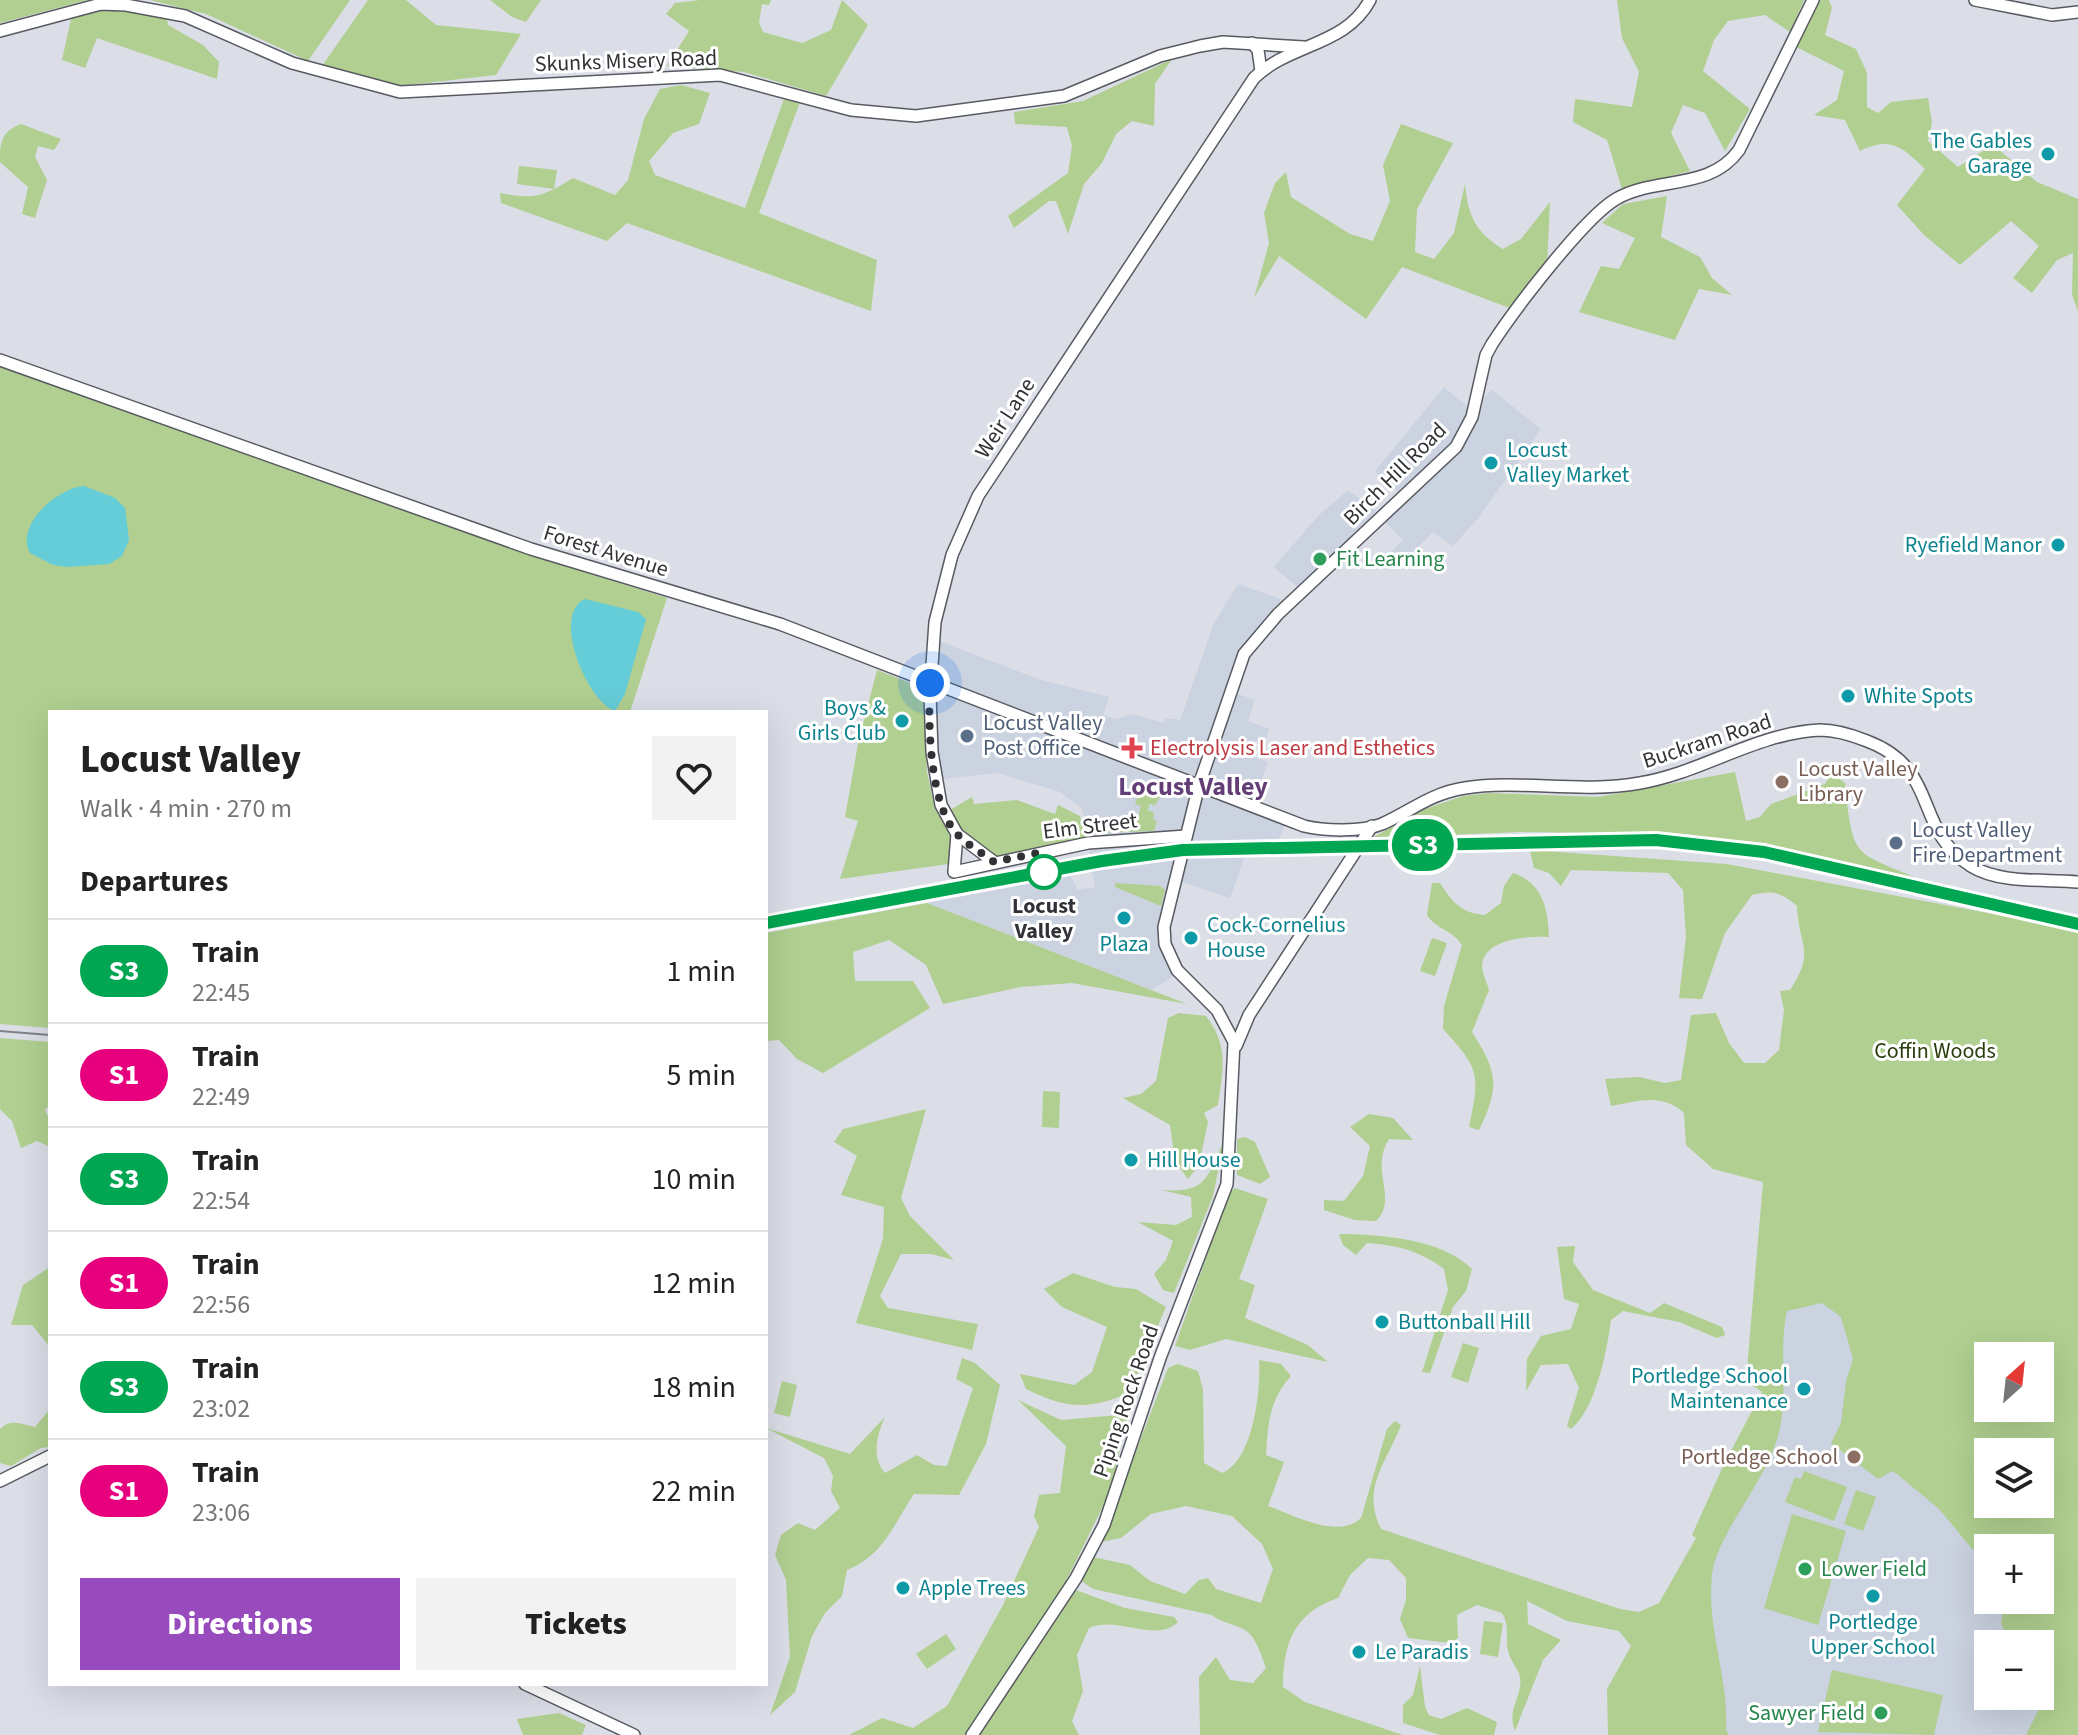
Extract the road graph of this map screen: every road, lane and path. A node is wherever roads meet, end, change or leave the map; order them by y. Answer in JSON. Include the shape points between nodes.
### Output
{"nodes":[{"id":1,"x":1370,"y":0,"type":"edge"},
{"id":2,"x":1813,"y":0,"type":"edge"},
{"id":3,"x":1975,"y":0,"type":"edge"},
{"id":4,"x":2078,"y":12,"type":"edge"},
{"id":5,"x":0,"y":31,"type":"edge"},
{"id":6,"x":1252,"y":43,"type":"junction"},
{"id":7,"x":1304,"y":47,"type":"junction"},
{"id":8,"x":1261,"y":71,"type":"junction"},
{"id":9,"x":0,"y":360,"type":"edge"},
{"id":10,"x":930,"y":683,"type":"junction"},
{"id":11,"x":1199,"y":785,"type":"junction"},
{"id":12,"x":1372,"y":826,"type":"junction"},
{"id":13,"x":957,"y":834,"type":"junction"},
{"id":14,"x":1186,"y":836,"type":"junction"},
{"id":15,"x":994,"y":862,"type":"junction"},
{"id":16,"x":2078,"y":882,"type":"edge"},
{"id":17,"x":1235,"y":1050,"type":"junction"},
{"id":18,"x":48,"y":1457,"type":"edge"},
{"id":19,"x":0,"y":1481,"type":"edge"},
{"id":20,"x":529,"y":1686,"type":"edge"},
{"id":21,"x":634,"y":1735,"type":"edge"},
{"id":22,"x":972,"y":1735,"type":"edge"}],
"edges":[{"from":1,"to":7,"type":"street","name":"Weir Lane","via":[[1343,31]]},
{"from":2,"to":11,"type":"street","name":"Birch Hill Road","via":[[1739,150],[1726,166],[1623,196],[1593,219],[1492,344],[1472,417],[1456,447],[1278,614],[1244,654]]},
{"from":3,"to":4,"type":"street","via":[[2052,15]]},
{"from":5,"to":6,"type":"street","name":"Skunks Misery Road","via":[[91,6],[126,5],[185,16],[292,63],[400,92],[720,75],[851,110],[916,116],[1064,96],[1177,51],[1223,42]]},
{"from":6,"to":7,"type":"street","name":"Skunks Misery Road"},
{"from":6,"to":8,"type":"street"},
{"from":7,"to":8,"type":"street","name":"Weir Lane"},
{"from":8,"to":10,"type":"street","name":"Weir Lane","via":[[978,496],[943,582]]},
{"from":9,"to":10,"type":"street","name":"Forest Avenue","via":[[531,549],[780,624]]},
{"from":10,"to":11,"type":"street","name":"Forest Avenue"},
{"from":10,"to":13,"type":"street","name":"Weir Lane","via":[[932,752],[941,805]]},
{"from":11,"to":12,"type":"street","name":"Buckram Road","via":[[1313,828]]},
{"from":11,"to":14,"type":"street","name":"Birch Hill Road"},
{"from":12,"to":16,"type":"street","name":"Buckram Road","via":[[1417,802],[1464,788],[1611,788],[1663,778],[1772,739],[1836,731],[1898,755],[1917,780],[1942,839],[1971,866],[1993,875]]},
{"from":12,"to":17,"type":"street","via":[[1246,1020]]},
{"from":13,"to":15,"type":"street","name":"Weir Lane"},
{"from":13,"to":15,"type":"street","name":"Elm Street","via":[[954,872]]},
{"from":14,"to":15,"type":"street","name":"Elm Street","via":[[1088,843]]},
{"from":14,"to":17,"type":"street","name":"Birch Hill Road","via":[[1166,909],[1165,944],[1177,970],[1230,1028]]},
{"from":17,"to":22,"type":"street","name":"Piping Rock Road","via":[[1227,1184],[1160,1358],[1107,1518],[1076,1578]]},
{"from":18,"to":19,"type":"street"},
{"from":20,"to":21,"type":"street"}]}
